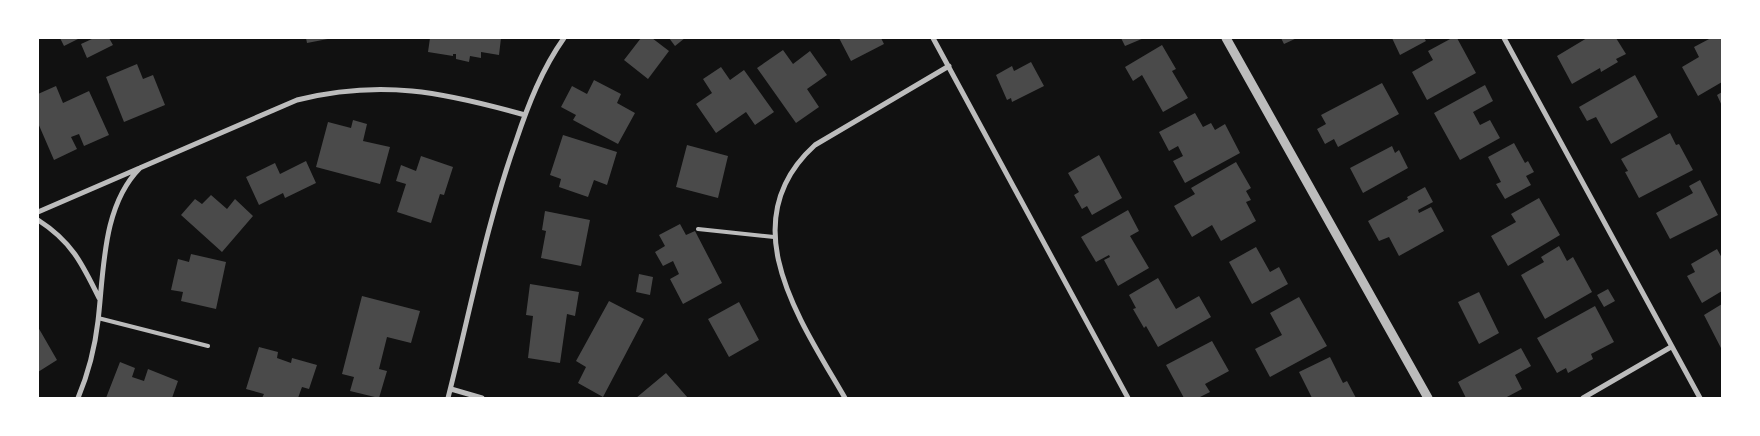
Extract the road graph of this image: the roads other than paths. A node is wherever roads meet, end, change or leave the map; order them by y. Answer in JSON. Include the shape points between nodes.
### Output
{"nodes":[{"id":1,"x":564,"y":38,"type":"edge"},
{"id":2,"x":933,"y":38,"type":"edge"},
{"id":3,"x":1226,"y":38,"type":"edge"},
{"id":4,"x":1504,"y":38,"type":"edge"},
{"id":5,"x":949,"y":66,"type":"junction"},
{"id":6,"x":525,"y":115,"type":"junction"},
{"id":7,"x":143,"y":166,"type":"junction"},
{"id":8,"x":38,"y":212,"type":"edge"},
{"id":9,"x":38,"y":220,"type":"edge"},
{"id":10,"x":698,"y":229,"type":"dead end"},
{"id":11,"x":774,"y":236,"type":"junction"},
{"id":12,"x":99,"y":298,"type":"junction"},
{"id":13,"x":98,"y":318,"type":"junction"},
{"id":14,"x":208,"y":346,"type":"dead end"},
{"id":15,"x":1671,"y":347,"type":"junction"},
{"id":16,"x":451,"y":389,"type":"junction"},
{"id":17,"x":78,"y":398,"type":"edge"},
{"id":18,"x":448,"y":398,"type":"edge"},
{"id":19,"x":482,"y":398,"type":"edge"},
{"id":20,"x":845,"y":398,"type":"edge"},
{"id":21,"x":1128,"y":398,"type":"edge"},
{"id":22,"x":1428,"y":398,"type":"edge"},
{"id":23,"x":1583,"y":398,"type":"edge"},
{"id":24,"x":1700,"y":398,"type":"edge"}],
"edges":[{"from":1,"to":6,"type":"street","via":[[548,60]]},
{"from":2,"to":5,"type":"street"},
{"from":3,"to":22,"type":"street"},
{"from":4,"to":15,"type":"street"},
{"from":5,"to":11,"type":"street","via":[[832,133],[800,158],[782,188],[775,211]]},
{"from":5,"to":21,"type":"street"},
{"from":6,"to":7,"type":"street","via":[[408,89],[351,89],[297,100]]},
{"from":6,"to":16,"type":"street","via":[[498,197]]},
{"from":7,"to":8,"type":"street"},
{"from":7,"to":12,"type":"street","via":[[130,179],[116,208]]},
{"from":9,"to":12,"type":"street","via":[[69,243]]},
{"from":10,"to":11,"type":"lane"},
{"from":11,"to":20,"type":"street","via":[[782,277],[800,320]]},
{"from":12,"to":13,"type":"street"},
{"from":13,"to":14,"type":"lane"},
{"from":13,"to":17,"type":"street","via":[[87,374]]},
{"from":15,"to":23,"type":"street"},
{"from":15,"to":24,"type":"street"},
{"from":16,"to":18,"type":"street"},
{"from":16,"to":19,"type":"street"}]}
